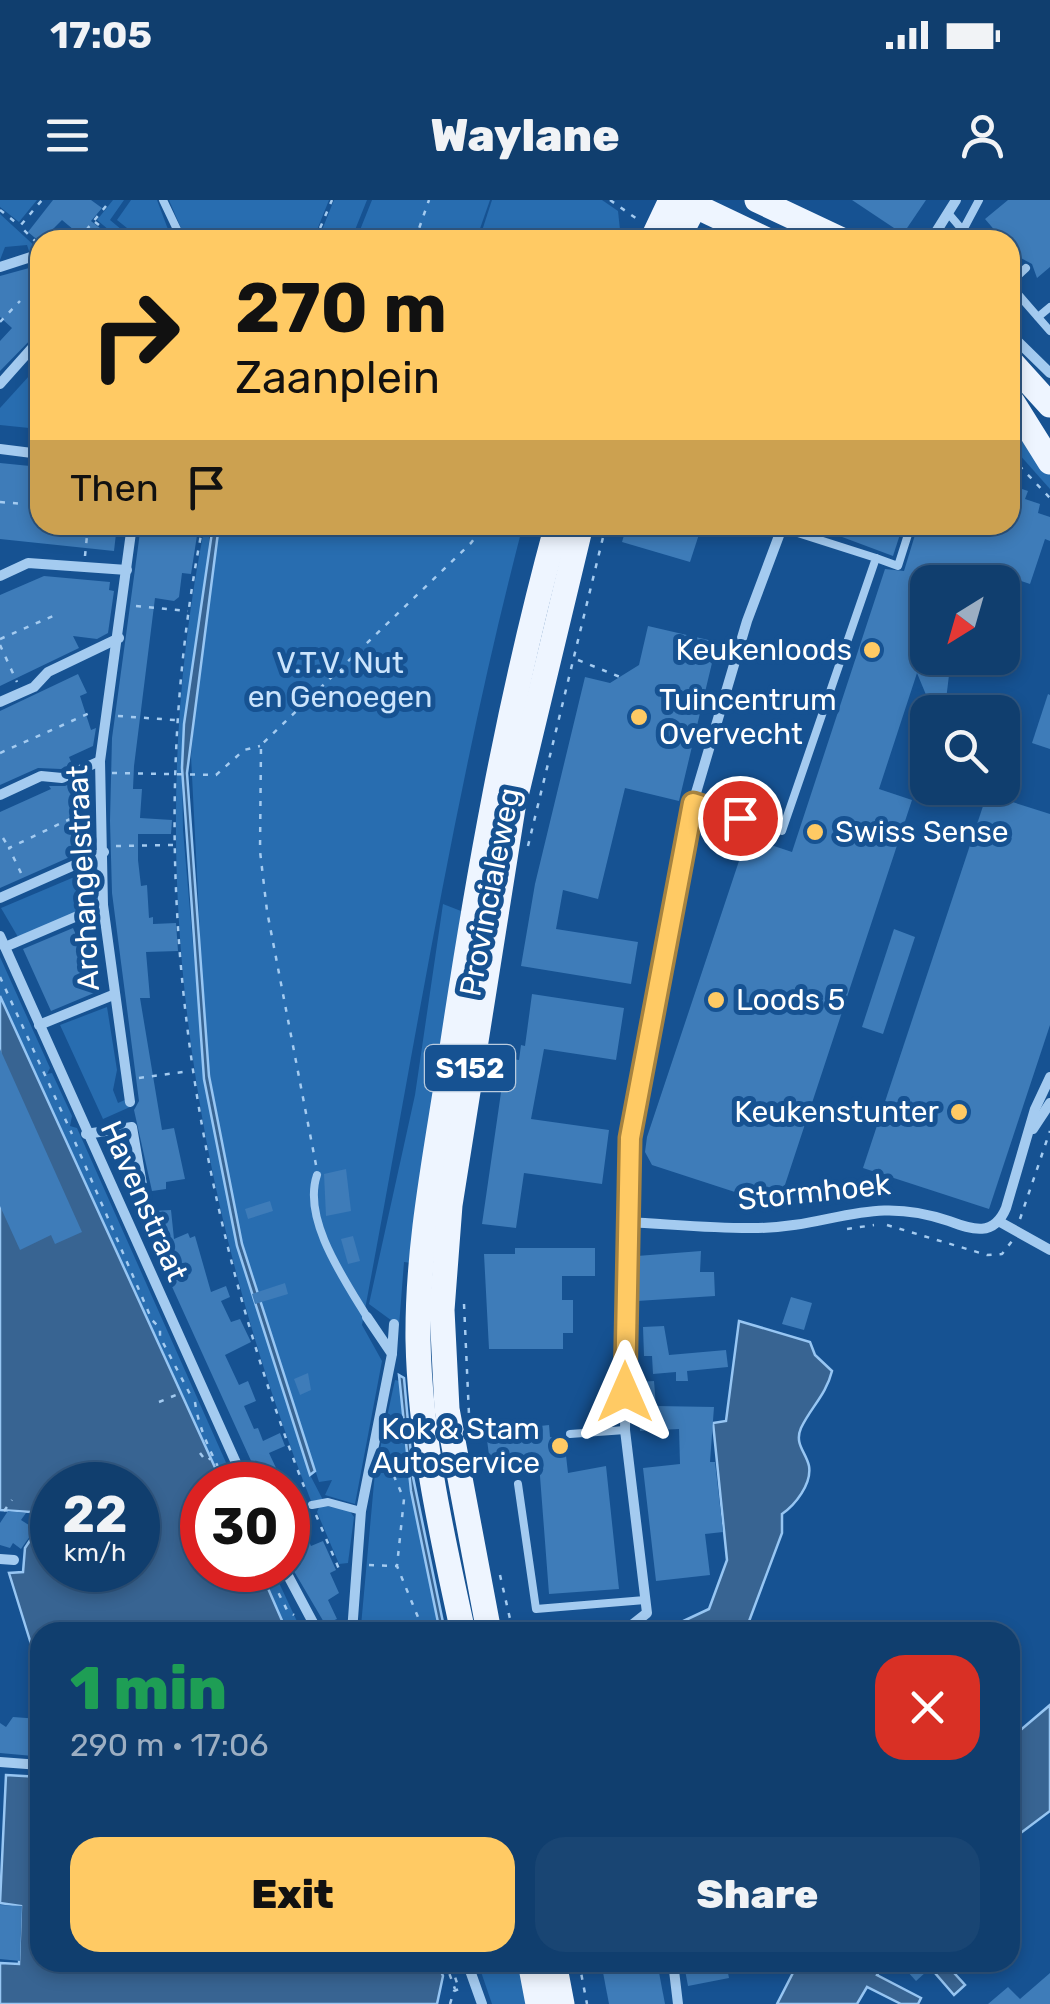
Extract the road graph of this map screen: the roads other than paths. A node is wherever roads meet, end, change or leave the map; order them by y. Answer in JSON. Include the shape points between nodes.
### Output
{"nodes":[{"id":1,"x":163,"y":200,"type":"edge"},
{"id":2,"x":757,"y":200,"type":"edge"},
{"id":3,"x":956,"y":200,"type":"edge"},
{"id":4,"x":980,"y":200,"type":"edge"},
{"id":5,"x":687,"y":201,"type":"edge"},
{"id":6,"x":948,"y":213,"type":"junction"},
{"id":7,"x":177,"y":230,"type":"edge"},
{"id":8,"x":661,"y":230,"type":"edge"},
{"id":9,"x":680,"y":230,"type":"edge"},
{"id":10,"x":746,"y":230,"type":"edge"},
{"id":11,"x":821,"y":230,"type":"edge"},
{"id":12,"x":937,"y":230,"type":"edge"},
{"id":13,"x":963,"y":230,"type":"joint"},
{"id":14,"x":30,"y":257,"type":"edge"},
{"id":15,"x":0,"y":266,"type":"edge"},
{"id":16,"x":1026,"y":268,"type":"dead end"},
{"id":17,"x":1020,"y":274,"type":"edge"},
{"id":18,"x":1020,"y":296,"type":"edge"},
{"id":19,"x":1050,"y":307,"type":"edge"},
{"id":20,"x":1038,"y":317,"type":"junction"},
{"id":21,"x":1050,"y":330,"type":"edge"},
{"id":22,"x":1020,"y":344,"type":"edge"},
{"id":23,"x":30,"y":350,"type":"edge"},
{"id":24,"x":1020,"y":372,"type":"edge"},
{"id":25,"x":1050,"y":374,"type":"edge"},
{"id":26,"x":0,"y":384,"type":"edge"},
{"id":27,"x":1050,"y":404,"type":"edge"},
{"id":28,"x":1020,"y":410,"type":"edge"},
{"id":29,"x":1020,"y":415,"type":"edge"},
{"id":30,"x":1050,"y":438,"type":"edge"},
{"id":31,"x":0,"y":448,"type":"edge"},
{"id":32,"x":30,"y":452,"type":"edge"},
{"id":33,"x":1050,"y":462,"type":"edge"},
{"id":34,"x":131,"y":535,"type":"edge"},
{"id":35,"x":554,"y":535,"type":"edge"},
{"id":36,"x":579,"y":535,"type":"edge"},
{"id":37,"x":779,"y":535,"type":"edge"},
{"id":38,"x":808,"y":535,"type":"edge"},
{"id":39,"x":908,"y":535,"type":"edge"},
{"id":40,"x":876,"y":558,"type":"junction"},
{"id":41,"x":127,"y":570,"type":"junction"},
{"id":42,"x":0,"y":576,"type":"edge"},
{"id":43,"x":119,"y":638,"type":"junction"},
{"id":44,"x":0,"y":702,"type":"edge"},
{"id":45,"x":101,"y":767,"type":"junction"},
{"id":46,"x":0,"y":795,"type":"edge"},
{"id":47,"x":693,"y":803,"type":"junction"},
{"id":48,"x":104,"y":849,"type":"junction"},
{"id":49,"x":0,"y":898,"type":"edge"},
{"id":50,"x":103,"y":905,"type":"junction"},
{"id":51,"x":3,"y":942,"type":"edge"},
{"id":52,"x":113,"y":995,"type":"junction"},
{"id":53,"x":40,"y":1024,"type":"junction"},
{"id":54,"x":1050,"y":1077,"type":"edge"},
{"id":55,"x":130,"y":1102,"type":"dead end"},
{"id":56,"x":1050,"y":1103,"type":"edge"},
{"id":57,"x":1032,"y":1130,"type":"junction"},
{"id":58,"x":86,"y":1134,"type":"junction"},
{"id":59,"x":318,"y":1175,"type":"road end"},
{"id":60,"x":144,"y":1202,"type":"dead end"},
{"id":61,"x":627,"y":1222,"type":"junction"},
{"id":62,"x":1000,"y":1222,"type":"junction"},
{"id":63,"x":1050,"y":1250,"type":"edge"},
{"id":64,"x":367,"y":1317,"type":"joint"},
{"id":65,"x":394,"y":1324,"type":"dead end"},
{"id":66,"x":392,"y":1354,"type":"junction"},
{"id":67,"x":625,"y":1430,"type":"junction"},
{"id":68,"x":570,"y":1434,"type":"dead end"},
{"id":69,"x":236,"y":1462,"type":"edge"},
{"id":70,"x":518,"y":1484,"type":"dead end"},
{"id":71,"x":312,"y":1505,"type":"road end"},
{"id":72,"x":361,"y":1511,"type":"junction"},
{"id":73,"x":0,"y":1559,"type":"edge"},
{"id":74,"x":14,"y":1560,"type":"dead end"},
{"id":75,"x":297,"y":1592,"type":"edge"},
{"id":76,"x":645,"y":1600,"type":"junction"},
{"id":77,"x":313,"y":1622,"type":"edge"},
{"id":78,"x":353,"y":1622,"type":"edge"},
{"id":79,"x":461,"y":1622,"type":"edge"},
{"id":80,"x":487,"y":1622,"type":"edge"},
{"id":81,"x":635,"y":1622,"type":"edge"},
{"id":82,"x":0,"y":1762,"type":"edge"},
{"id":83,"x":30,"y":1764,"type":"edge"},
{"id":84,"x":471,"y":1972,"type":"edge"},
{"id":85,"x":532,"y":1972,"type":"edge"},
{"id":86,"x":556,"y":1972,"type":"edge"},
{"id":87,"x":674,"y":1972,"type":"edge"},
{"id":88,"x":482,"y":2004,"type":"edge"},
{"id":89,"x":538,"y":2004,"type":"edge"},
{"id":90,"x":562,"y":2004,"type":"edge"},
{"id":91,"x":678,"y":2004,"type":"edge"}],
"edges":[{"from":1,"to":7,"type":"lane"},
{"from":2,"to":11,"type":"main road"},
{"from":3,"to":6,"type":"street"},
{"from":4,"to":13,"type":"lane"},
{"from":5,"to":8,"type":"main road"},
{"from":5,"to":9,"type":"main road"},
{"from":5,"to":10,"type":"main road"},
{"from":6,"to":12,"type":"street"},
{"from":6,"to":13,"type":"lane"},
{"from":14,"to":15,"type":"street"},
{"from":16,"to":17,"type":"lane"},
{"from":18,"to":20,"type":"lane"},
{"from":19,"to":20,"type":"lane"},
{"from":20,"to":21,"type":"lane"},
{"from":22,"to":25,"type":"street"},
{"from":23,"to":26,"type":"street"},
{"from":24,"to":27,"type":"main road"},
{"from":28,"to":30,"type":"main road"},
{"from":29,"to":33,"type":"main road"},
{"from":31,"to":32,"type":"street"},
{"from":34,"to":41,"type":"street","name":"Archangelstraat"},
{"from":35,"to":79,"type":"main road","name":"Provincialeweg","number":"S152","via":[[489,815],[421,1275],[423,1420]]},
{"from":36,"to":80,"type":"main road","name":"Provincialeweg","number":"S152","via":[[513,808],[449,1222],[442,1310],[447,1409]]},
{"from":37,"to":47,"type":"street"},
{"from":38,"to":40,"type":"lane"},
{"from":39,"to":40,"type":"lane","via":[[898,566]]},
{"from":40,"to":47,"type":"lane","via":[[782,832]]},
{"from":41,"to":42,"type":"street","via":[[28,563]]},
{"from":41,"to":43,"type":"street","name":"Archangelstraat"},
{"from":43,"to":44,"type":"street"},
{"from":43,"to":45,"type":"street","name":"Archangelstraat","via":[[103,709]]},
{"from":45,"to":46,"type":"street","via":[[62,778],[41,776]]},
{"from":45,"to":48,"type":"street","name":"Archangelstraat"},
{"from":47,"to":61,"type":"street","via":[[630,1138]]},
{"from":48,"to":49,"type":"street"},
{"from":48,"to":50,"type":"street","name":"Archangelstraat"},
{"from":50,"to":51,"type":"street"},
{"from":50,"to":52,"type":"street","name":"Archangelstraat"},
{"from":51,"to":53,"type":"street","name":"Havenstraat"},
{"from":52,"to":53,"type":"street"},
{"from":52,"to":55,"type":"street","name":"Archangelstraat"},
{"from":53,"to":58,"type":"street","name":"Havenstraat"},
{"from":54,"to":57,"type":"street"},
{"from":56,"to":57,"type":"street"},
{"from":57,"to":62,"type":"street"},
{"from":58,"to":60,"type":"street","via":[[132,1127]]},
{"from":58,"to":69,"type":"street","name":"Havenstraat"},
{"from":59,"to":64,"type":"lane","via":[[314,1213]]},
{"from":61,"to":62,"type":"street","name":"Stormhoek","via":[[759,1228],[898,1208],[979,1231]]},
{"from":61,"to":67,"type":"street"},
{"from":62,"to":63,"type":"street"},
{"from":64,"to":66,"type":"street"},
{"from":65,"to":66,"type":"street"},
{"from":66,"to":72,"type":"street"},
{"from":67,"to":68,"type":"lane"},
{"from":67,"to":76,"type":"street"},
{"from":70,"to":76,"type":"lane","via":[[536,1609]]},
{"from":71,"to":72,"type":"lane"},
{"from":72,"to":78,"type":"street"},
{"from":73,"to":74,"type":"street"},
{"from":75,"to":77,"type":"street"},
{"from":76,"to":81,"type":"street","via":[[646,1612]]},
{"from":82,"to":83,"type":"street"},
{"from":84,"to":88,"type":"street"},
{"from":85,"to":89,"type":"main road"},
{"from":86,"to":90,"type":"main road"},
{"from":87,"to":91,"type":"street"}]}
